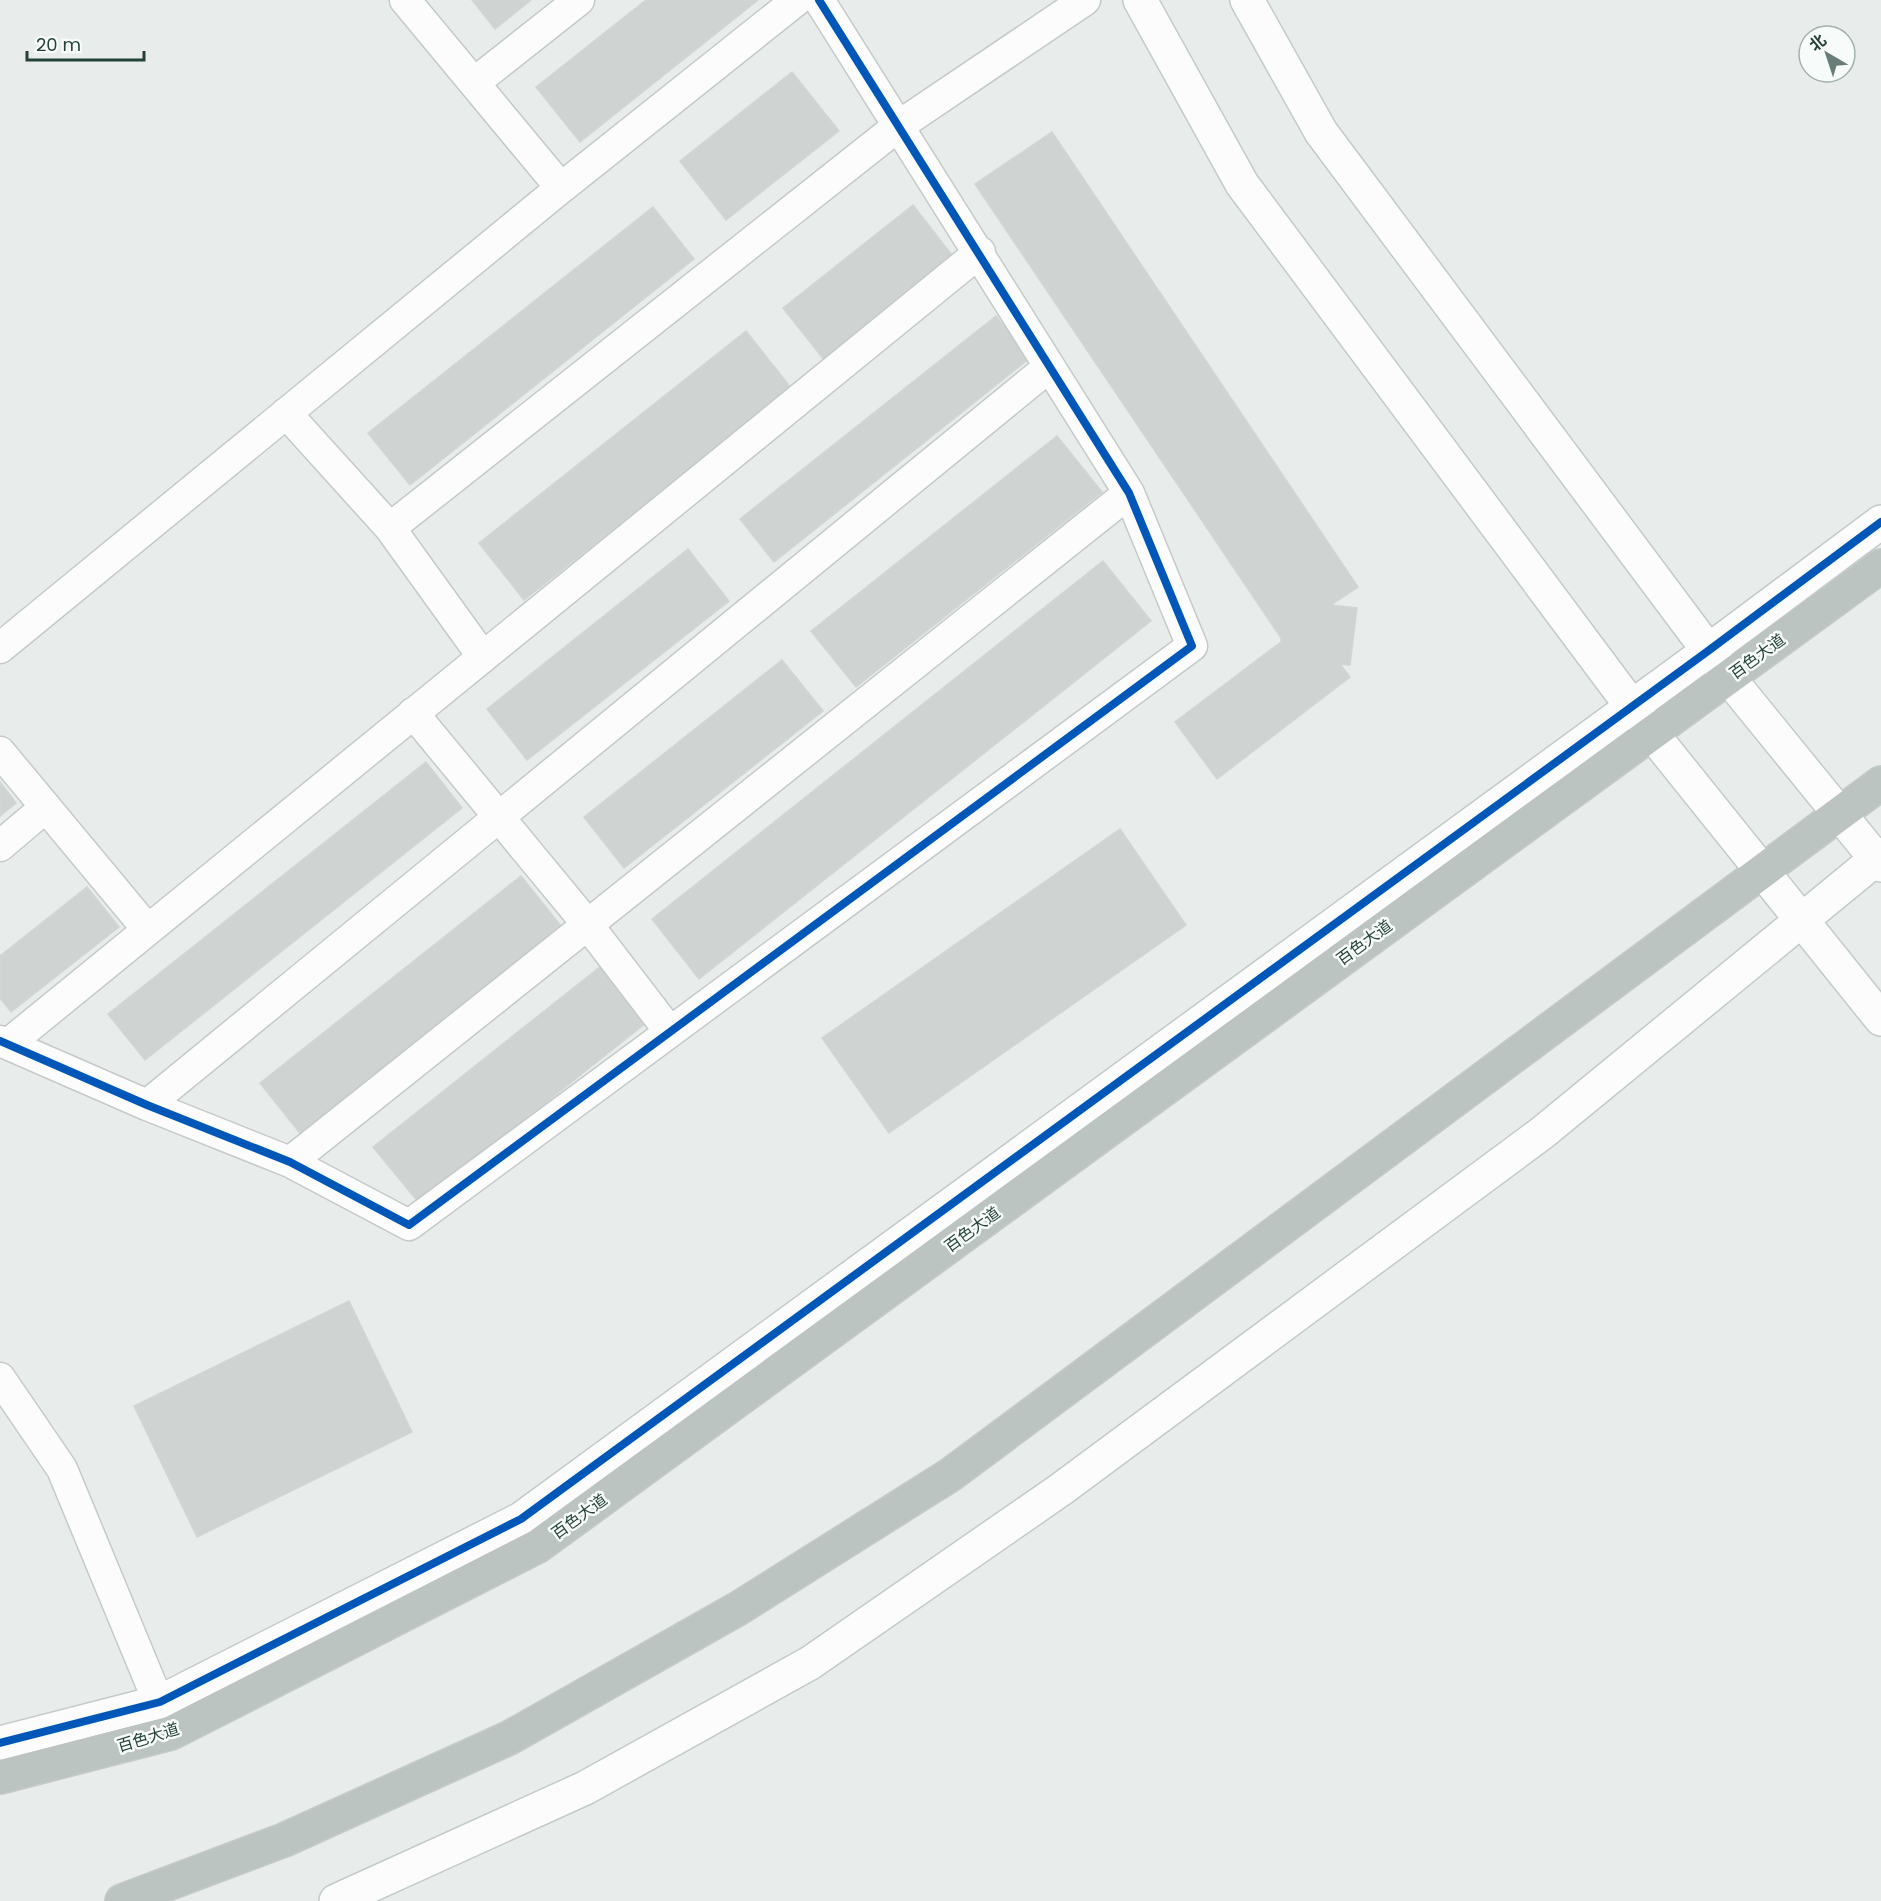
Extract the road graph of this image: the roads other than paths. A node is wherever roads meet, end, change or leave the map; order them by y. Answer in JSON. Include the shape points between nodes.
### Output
{"nodes":[{"id":1,"x":405,"y":0,"type":"edge"},
{"id":2,"x":579,"y":0,"type":"edge"},
{"id":3,"x":797,"y":0,"type":"edge"},
{"id":4,"x":819,"y":0,"type":"edge"},
{"id":5,"x":1085,"y":0,"type":"edge"},
{"id":6,"x":1140,"y":0,"type":"edge"},
{"id":7,"x":1248,"y":0,"type":"edge"},
{"id":8,"x":474,"y":83,"type":"junction"},
{"id":9,"x":897,"y":128,"type":"junction"},
{"id":10,"x":561,"y":188,"type":"junction"},
{"id":11,"x":980,"y":252,"type":"junction"},
{"id":12,"x":1049,"y":367,"type":"junction"},
{"id":13,"x":286,"y":413,"type":"junction"},
{"id":14,"x":1129,"y":493,"type":"junction"},
{"id":15,"x":1881,"y":522,"type":"edge"},
{"id":16,"x":390,"y":528,"type":"junction"},
{"id":17,"x":1881,"y":566,"type":"edge"},
{"id":18,"x":0,"y":648,"type":"edge"},
{"id":19,"x":1708,"y":651,"type":"junction"},
{"id":20,"x":483,"y":657,"type":"junction"},
{"id":21,"x":1728,"y":677,"type":"junction"},
{"id":22,"x":1632,"y":707,"type":"junction"},
{"id":23,"x":413,"y":713,"type":"junction"},
{"id":24,"x":1651,"y":732,"type":"junction"},
{"id":25,"x":0,"y":752,"type":"edge"},
{"id":26,"x":1881,"y":783,"type":"edge"},
{"id":27,"x":46,"y":807,"type":"junction"},
{"id":28,"x":1839,"y":814,"type":"junction"},
{"id":29,"x":500,"y":816,"type":"junction"},
{"id":30,"x":0,"y":846,"type":"edge"},
{"id":31,"x":1879,"y":859,"type":"edge"},
{"id":32,"x":1761,"y":872,"type":"junction"},
{"id":33,"x":1801,"y":918,"type":"junction"},
{"id":34,"x":588,"y":925,"type":"junction"},
{"id":35,"x":148,"y":930,"type":"junction"},
{"id":36,"x":1881,"y":1019,"type":"edge"},
{"id":37,"x":670,"y":1032,"type":"junction"},
{"id":38,"x":4,"y":1042,"type":"edge"},
{"id":39,"x":147,"y":1105,"type":"junction"},
{"id":40,"x":290,"y":1162,"type":"junction"},
{"id":41,"x":0,"y":1378,"type":"edge"},
{"id":42,"x":12,"y":1416,"type":"edge"},
{"id":43,"x":160,"y":1702,"type":"junction"},
{"id":44,"x":171,"y":1733,"type":"junction"},
{"id":45,"x":0,"y":1743,"type":"edge"},
{"id":46,"x":0,"y":1777,"type":"edge"},
{"id":47,"x":122,"y":1901,"type":"edge"},
{"id":48,"x":336,"y":1901,"type":"edge"}],
"edges":[{"from":1,"to":8,"type":"street"},
{"from":2,"to":8,"type":"street"},
{"from":3,"to":10,"type":"street"},
{"from":4,"to":9,"type":"street"},
{"from":5,"to":9,"type":"street"},
{"from":6,"to":22,"type":"street","via":[[1242,184]]},
{"from":7,"to":19,"type":"street","via":[[1321,132]]},
{"from":8,"to":10,"type":"street"},
{"from":9,"to":11,"type":"street"},
{"from":9,"to":16,"type":"street"},
{"from":10,"to":13,"type":"street"},
{"from":11,"to":12,"type":"street"},
{"from":11,"to":20,"type":"street"},
{"from":12,"to":14,"type":"street"},
{"from":12,"to":29,"type":"street"},
{"from":13,"to":16,"type":"street"},
{"from":13,"to":18,"type":"street"},
{"from":14,"to":34,"type":"street"},
{"from":14,"to":37,"type":"street","via":[[1192,646]]},
{"from":15,"to":19,"type":"street"},
{"from":16,"to":20,"type":"street"},
{"from":17,"to":21,"type":"highway","name":"百色大道"},
{"from":19,"to":21,"type":"street"},
{"from":19,"to":22,"type":"street"},
{"from":20,"to":23,"type":"street"},
{"from":21,"to":24,"type":"highway","name":"百色大道"},
{"from":21,"to":28,"type":"street"},
{"from":22,"to":24,"type":"street"},
{"from":22,"to":43,"type":"street","via":[[521,1519]]},
{"from":23,"to":29,"type":"street"},
{"from":23,"to":35,"type":"street"},
{"from":24,"to":32,"type":"street"},
{"from":24,"to":44,"type":"highway","name":"百色大道","via":[[538,1546]]},
{"from":25,"to":27,"type":"street"},
{"from":26,"to":28,"type":"highway"},
{"from":27,"to":30,"type":"street"},
{"from":27,"to":35,"type":"street"},
{"from":28,"to":31,"type":"street"},
{"from":28,"to":32,"type":"highway"},
{"from":29,"to":34,"type":"street"},
{"from":29,"to":39,"type":"street"},
{"from":31,"to":33,"type":"street"},
{"from":32,"to":33,"type":"street"},
{"from":32,"to":47,"type":"highway","via":[[950,1475],[749,1602],[508,1738],[284,1840]]},
{"from":33,"to":36,"type":"street"},
{"from":33,"to":48,"type":"street","via":[[1542,1133],[1060,1490],[810,1663],[585,1788]]},
{"from":34,"to":37,"type":"street"},
{"from":34,"to":40,"type":"street"},
{"from":35,"to":38,"type":"street"},
{"from":37,"to":40,"type":"street","via":[[409,1225]]},
{"from":38,"to":39,"type":"street"},
{"from":39,"to":40,"type":"street"},
{"from":41,"to":42,"type":"street"},
{"from":42,"to":43,"type":"street","via":[[62,1469]]},
{"from":43,"to":44,"type":"street"},
{"from":43,"to":45,"type":"street"},
{"from":44,"to":46,"type":"highway","name":"百色大道"}]}
